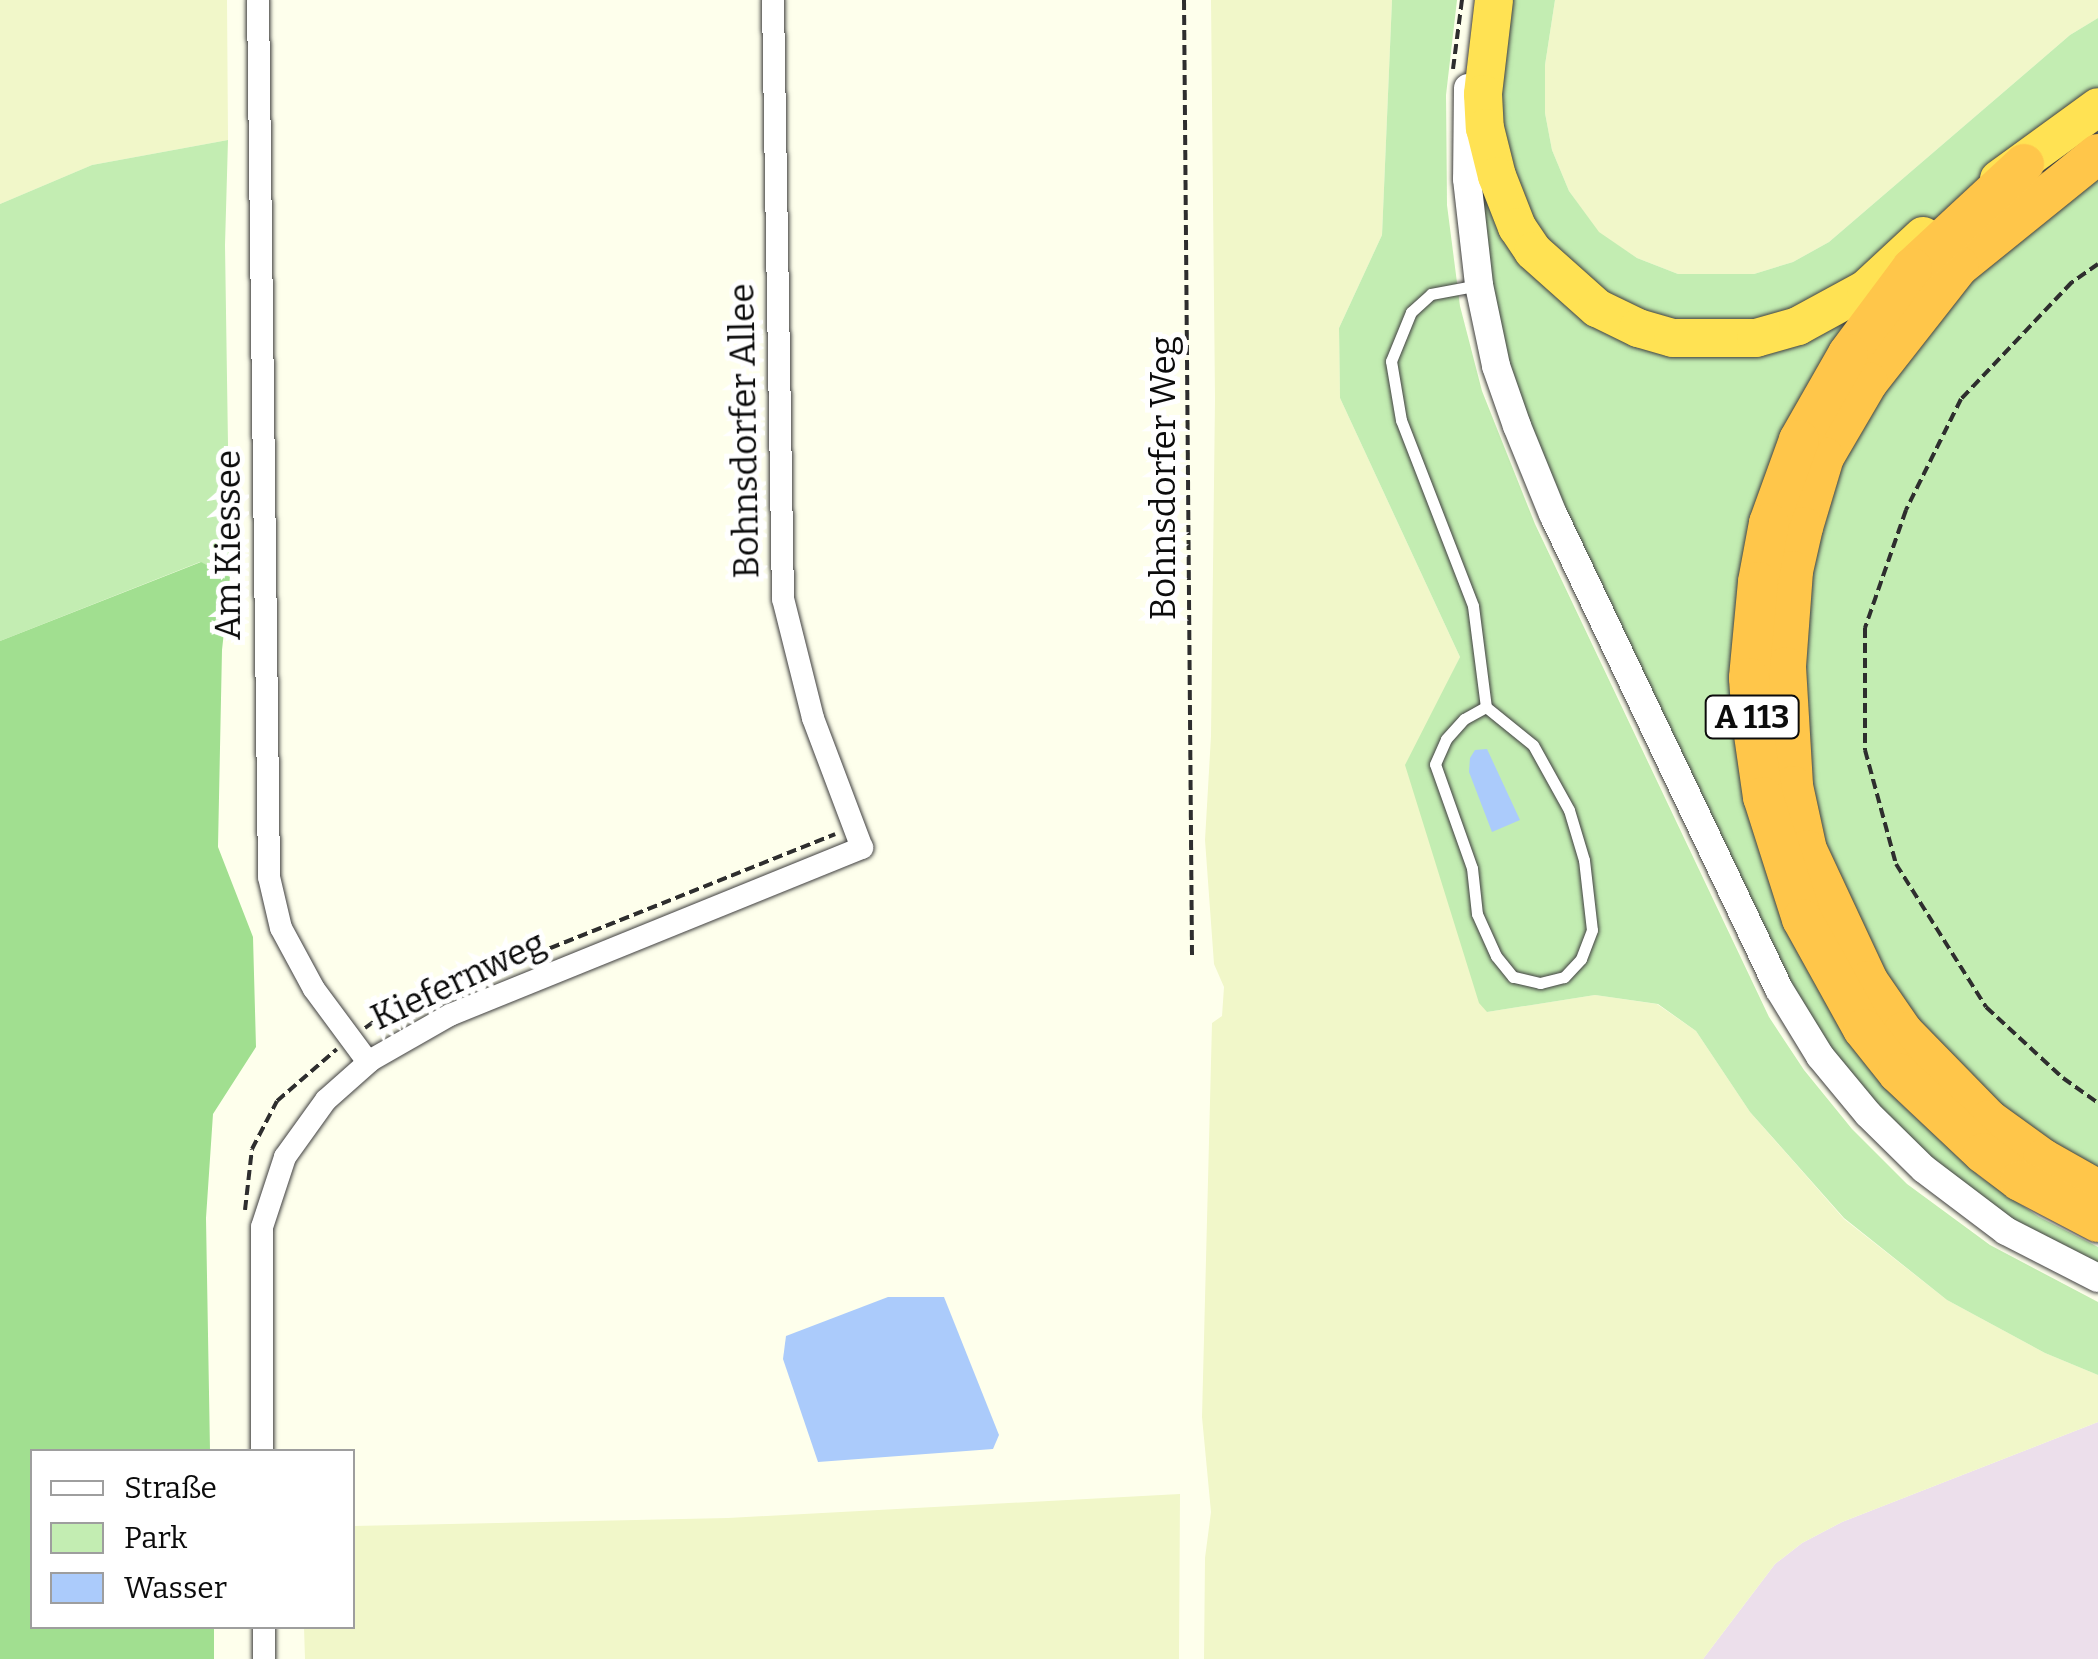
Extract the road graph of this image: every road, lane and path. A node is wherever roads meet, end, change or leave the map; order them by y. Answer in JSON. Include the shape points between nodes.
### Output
{"nodes":[{"id":1,"x":258,"y":0,"type":"edge"},
{"id":2,"x":772,"y":0,"type":"edge"},
{"id":3,"x":1184,"y":0,"type":"edge"},
{"id":4,"x":1479,"y":0,"type":"edge"},
{"id":5,"x":1494,"y":0,"type":"edge"},
{"id":6,"x":2098,"y":107,"type":"edge"},
{"id":7,"x":2098,"y":154,"type":"edge"},
{"id":8,"x":2024,"y":164,"type":"junction"},
{"id":9,"x":2098,"y":264,"type":"edge"},
{"id":10,"x":1478,"y":285,"type":"junction"},
{"id":11,"x":1486,"y":707,"type":"junction"},
{"id":12,"x":829,"y":818,"type":"dead end"},
{"id":13,"x":862,"y":848,"type":"joint"},
{"id":14,"x":1192,"y":956,"type":"dead end"},
{"id":15,"x":350,"y":1038,"type":"junction"},
{"id":16,"x":368,"y":1062,"type":"junction"},
{"id":17,"x":2098,"y":1102,"type":"edge"},
{"id":18,"x":2098,"y":1190,"type":"edge"},
{"id":19,"x":244,"y":1216,"type":"dead end"},
{"id":20,"x":2098,"y":1222,"type":"edge"},
{"id":21,"x":2098,"y":1278,"type":"edge"},
{"id":22,"x":262,"y":1449,"type":"edge"},
{"id":23,"x":264,"y":1629,"type":"edge"},
{"id":24,"x":264,"y":1659,"type":"edge"}],
"edges":[{"from":1,"to":15,"type":"street","name":"Am Kiessee","via":[[268,876],[281,928]]},
{"from":2,"to":13,"type":"street","name":"Bohnsdorfer Allee","via":[[783,600],[812,718]]},
{"from":3,"to":14,"type":"path","name":"Bohnsdorfer Weg"},
{"from":4,"to":10,"type":"street","via":[[1466,150]]},
{"from":5,"to":8,"type":"highway","via":[[1484,111],[1508,206],[1548,269],[1597,308],[1638,328],[1735,342],[1798,326],[1866,290],[1968,200]]},
{"from":6,"to":8,"type":"highway"},
{"from":7,"to":18,"type":"highway","via":[[1960,266],[1868,382],[1824,457],[1802,527],[1786,668],[1793,786],[1807,850],[1868,981],[1904,1032],[1975,1107],[2043,1159]]},
{"from":8,"to":20,"type":"highway","number":"A 113","via":[[1912,268],[1848,354],[1799,440],[1766,538],[1751,640],[1751,707],[1756,766],[1790,884],[1863,1029],[1898,1073],[1983,1152],[2020,1181]]},
{"from":9,"to":17,"type":"path","via":[[2072,282],[1961,398],[1906,510],[1865,628],[1865,750],[1896,864],[1941,940],[1986,1007]]},
{"from":10,"to":11,"type":"lane","via":[[1431,294],[1411,312],[1391,361],[1401,420],[1473,606]]},
{"from":10,"to":21,"type":"street","via":[[1496,366],[1553,514],[1742,916],[1800,1022],[1868,1114],[1924,1170],[2006,1231]]},
{"from":11,"to":11,"type":"lane","via":[[1533,745],[1569,810],[1584,860],[1592,930],[1581,959],[1564,977],[1540,983],[1513,977],[1496,956],[1477,914],[1472,868],[1435,764],[1464,718]]},
{"from":12,"to":15,"type":"path","via":[[835,834],[383,1015]]},
{"from":13,"to":16,"type":"street","name":"Kiefernweg","via":[[450,1015]]},
{"from":15,"to":16,"type":"street","name":"Am Kiessee"},
{"from":15,"to":19,"type":"path","via":[[276,1101],[252,1150]]},
{"from":16,"to":22,"type":"street","name":"Kiefernweg","via":[[326,1100],[285,1157],[262,1227]]},
{"from":23,"to":24,"type":"street"}]}
